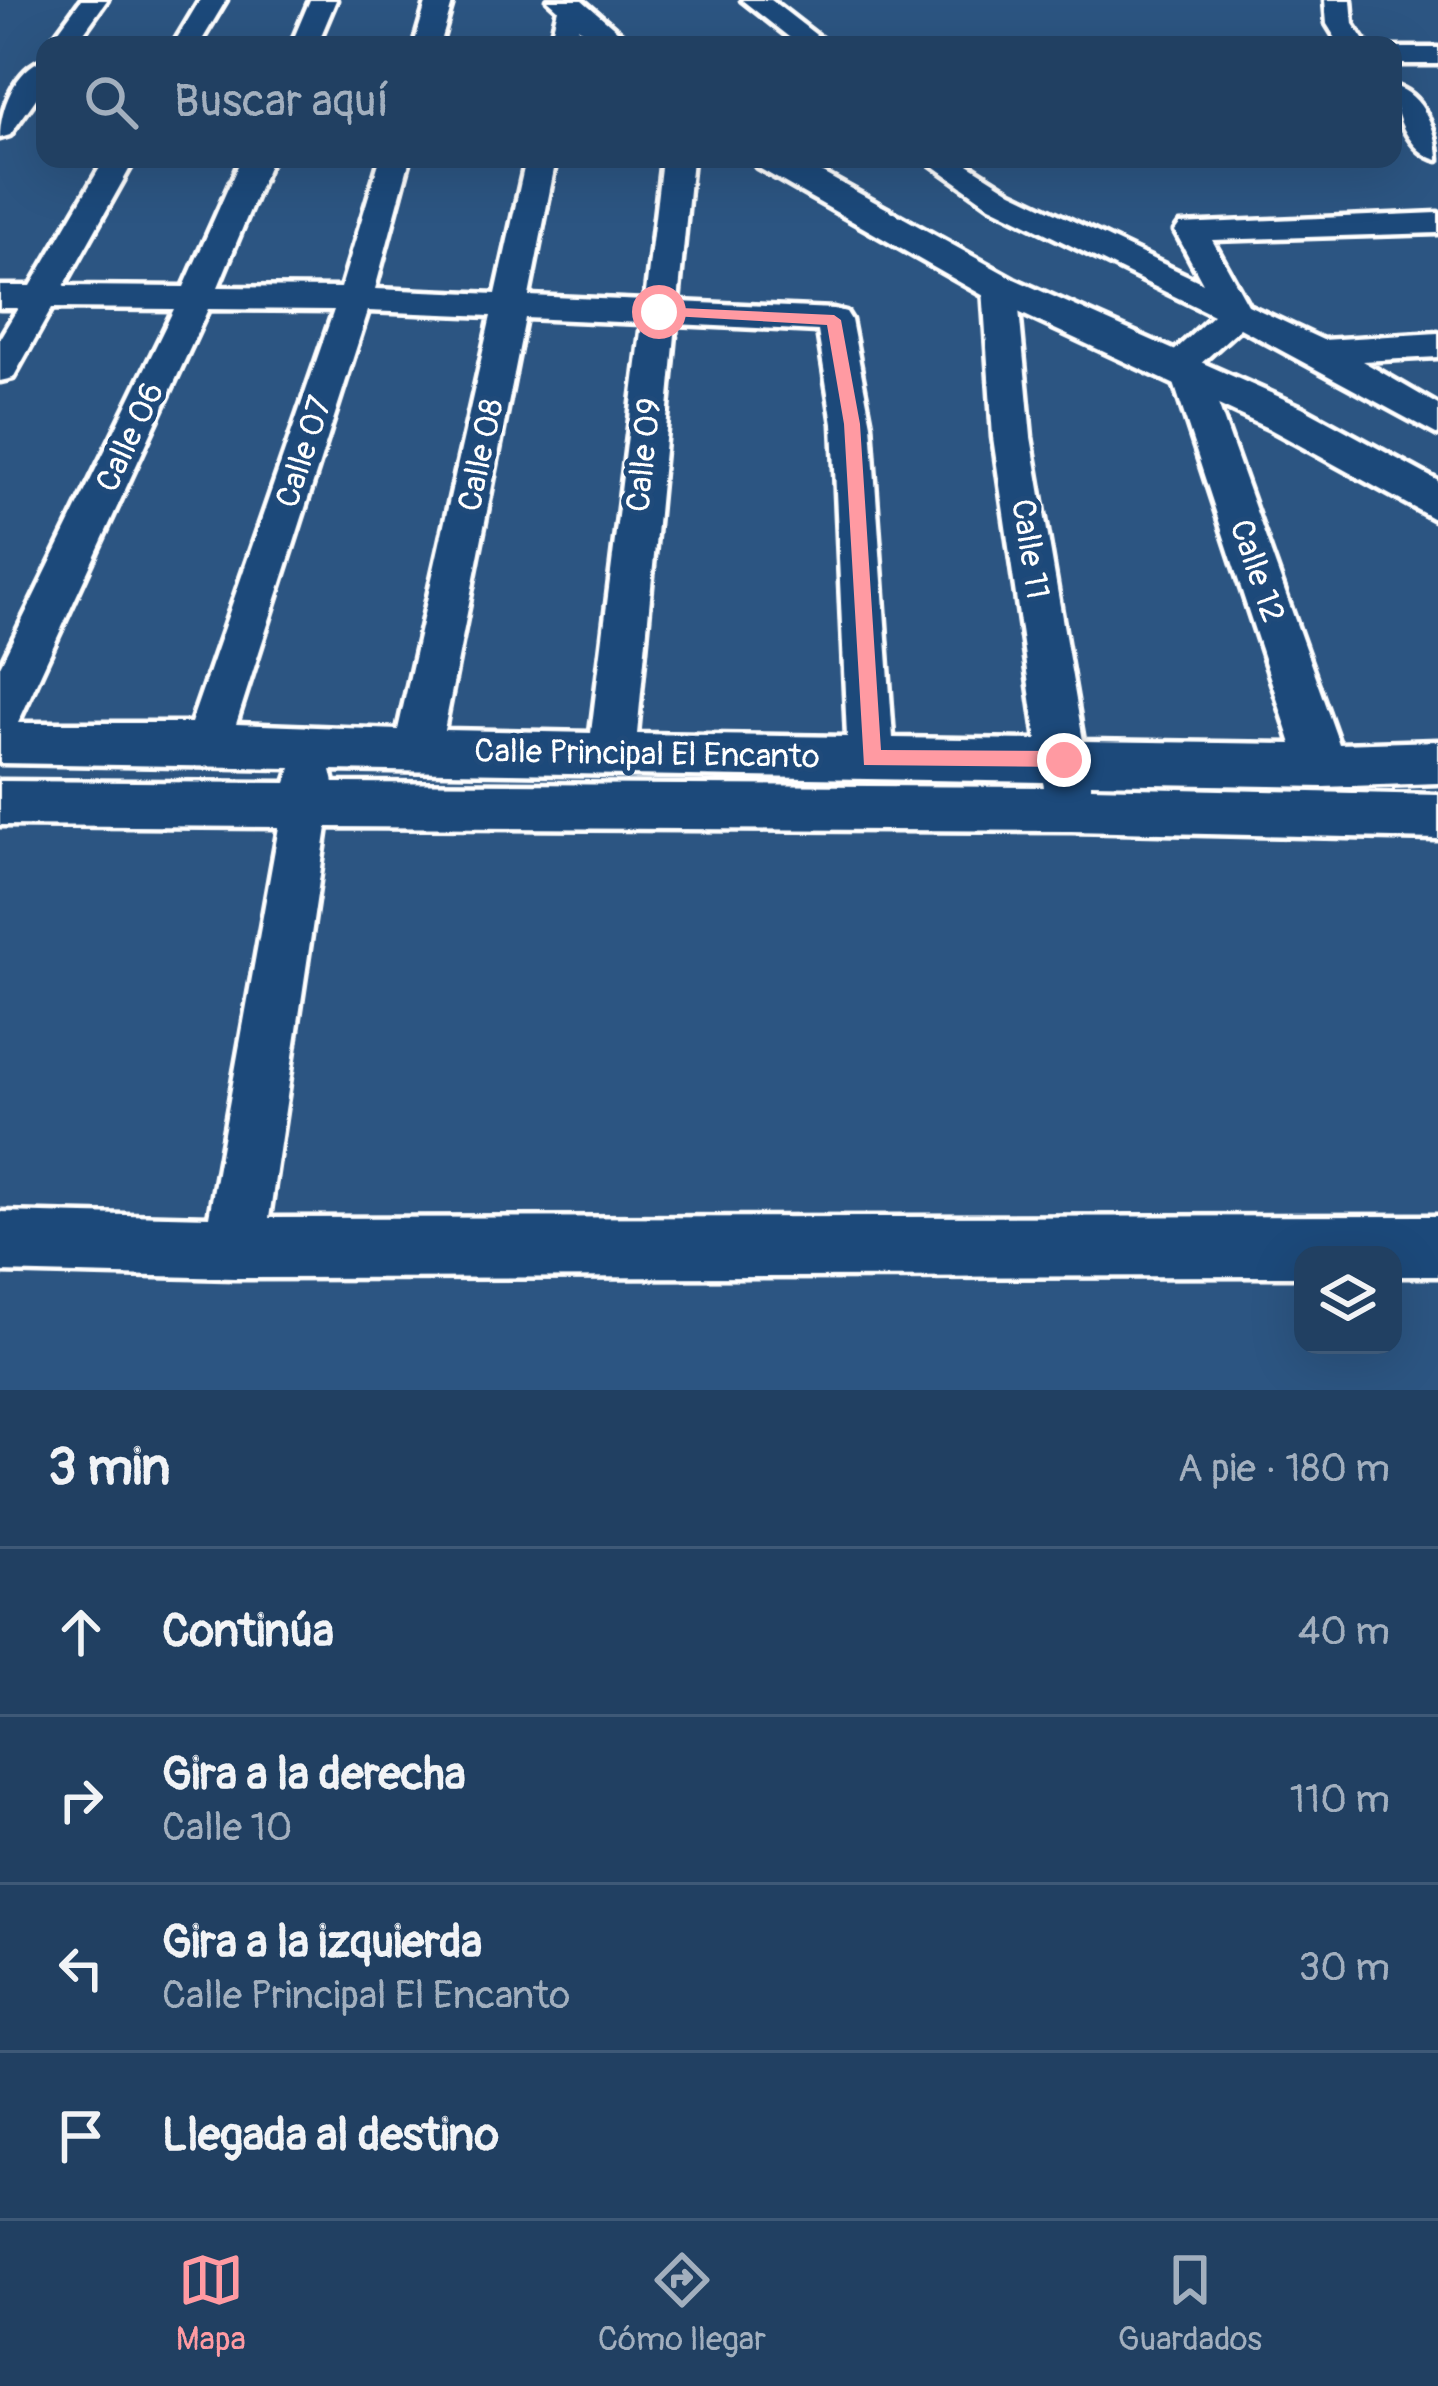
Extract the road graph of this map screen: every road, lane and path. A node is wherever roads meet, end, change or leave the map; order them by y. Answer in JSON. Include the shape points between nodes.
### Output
{"nodes":[{"id":1,"x":94,"y":0,"type":"edge"},
{"id":2,"x":213,"y":0,"type":"edge"},
{"id":3,"x":323,"y":0,"type":"edge"},
{"id":4,"x":440,"y":0,"type":"edge"},
{"id":5,"x":755,"y":0,"type":"edge"},
{"id":6,"x":1338,"y":0,"type":"edge"},
{"id":7,"x":566,"y":3,"type":"edge"},
{"id":8,"x":68,"y":36,"type":"edge"},
{"id":9,"x":191,"y":36,"type":"edge"},
{"id":10,"x":308,"y":36,"type":"edge"},
{"id":11,"x":430,"y":36,"type":"edge"},
{"id":12,"x":563,"y":36,"type":"edge"},
{"id":13,"x":608,"y":36,"type":"edge"},
{"id":14,"x":804,"y":36,"type":"edge"},
{"id":15,"x":1347,"y":36,"type":"edge"},
{"id":16,"x":1402,"y":56,"type":"edge"},
{"id":17,"x":1438,"y":56,"type":"edge"},
{"id":18,"x":36,"y":79,"type":"edge"},
{"id":19,"x":1402,"y":104,"type":"edge"},
{"id":20,"x":0,"y":128,"type":"edge"},
{"id":21,"x":1402,"y":137,"type":"edge"},
{"id":22,"x":1434,"y":141,"type":"edge"},
{"id":23,"x":115,"y":168,"type":"edge"},
{"id":24,"x":252,"y":168,"type":"edge"},
{"id":25,"x":392,"y":168,"type":"edge"},
{"id":26,"x":539,"y":168,"type":"edge"},
{"id":27,"x":676,"y":168,"type":"edge"},
{"id":28,"x":786,"y":168,"type":"edge"},
{"id":29,"x":954,"y":168,"type":"edge"},
{"id":30,"x":1438,"y":223,"type":"edge"},
{"id":31,"x":1000,"y":288,"type":"junction"},
{"id":32,"x":0,"y":297,"type":"edge"},
{"id":33,"x":197,"y":297,"type":"junction"},
{"id":34,"x":355,"y":298,"type":"junction"},
{"id":35,"x":38,"y":299,"type":"junction"},
{"id":36,"x":513,"y":306,"type":"junction"},
{"id":37,"x":659,"y":312,"type":"junction"},
{"id":38,"x":1236,"y":313,"type":"junction"},
{"id":39,"x":1438,"y":345,"type":"edge"},
{"id":40,"x":1318,"y":352,"type":"junction"},
{"id":41,"x":0,"y":369,"type":"edge"},
{"id":42,"x":1182,"y":372,"type":"junction"},
{"id":43,"x":1438,"y":422,"type":"edge"},
{"id":44,"x":1438,"y":503,"type":"edge"},
{"id":45,"x":0,"y":713,"type":"edge"},
{"id":46,"x":0,"y":743,"type":"edge"},
{"id":47,"x":207,"y":743,"type":"junction"},
{"id":48,"x":319,"y":749,"type":"junction"},
{"id":49,"x":417,"y":750,"type":"junction"},
{"id":50,"x":612,"y":752,"type":"junction"},
{"id":51,"x":871,"y":759,"type":"junction"},
{"id":52,"x":1064,"y":760,"type":"junction"},
{"id":53,"x":1438,"y":762,"type":"edge"},
{"id":54,"x":1323,"y":766,"type":"junction"},
{"id":55,"x":304,"y":802,"type":"junction"},
{"id":56,"x":0,"y":803,"type":"edge"},
{"id":57,"x":1071,"y":808,"type":"junction"},
{"id":58,"x":1438,"y":817,"type":"edge"},
{"id":59,"x":0,"y":1242,"type":"edge"},
{"id":60,"x":1438,"y":1246,"type":"edge"},
{"id":61,"x":234,"y":1248,"type":"junction"}],
"edges":[{"from":1,"to":8,"type":"street"},
{"from":2,"to":9,"type":"street"},
{"from":3,"to":10,"type":"street"},
{"from":4,"to":11,"type":"street"},
{"from":5,"to":14,"type":"street"},
{"from":6,"to":15,"type":"street"},
{"from":7,"to":12,"type":"street"},
{"from":7,"to":13,"type":"street"},
{"from":16,"to":17,"type":"street"},
{"from":18,"to":20,"type":"street"},
{"from":19,"to":22,"type":"street"},
{"from":21,"to":22,"type":"street"},
{"from":23,"to":35,"type":"street"},
{"from":24,"to":33,"type":"street","name":"Calle 06"},
{"from":25,"to":34,"type":"street","name":"Calle 07"},
{"from":26,"to":36,"type":"street","name":"Calle 08"},
{"from":27,"to":37,"type":"street","name":"Calle 09"},
{"from":28,"to":31,"type":"street"},
{"from":29,"to":38,"type":"street","via":[[1036,218]]},
{"from":30,"to":38,"type":"street","via":[[1191,231]]},
{"from":31,"to":42,"type":"street"},
{"from":31,"to":52,"type":"street","name":"Calle 11","via":[[1012,437]]},
{"from":32,"to":35,"type":"street"},
{"from":33,"to":34,"type":"street"},
{"from":33,"to":35,"type":"street"},
{"from":33,"to":45,"type":"street","name":"Calle 06"},
{"from":34,"to":36,"type":"street"},
{"from":34,"to":47,"type":"street","name":"Calle 07"},
{"from":35,"to":41,"type":"street"},
{"from":36,"to":37,"type":"street"},
{"from":36,"to":49,"type":"street","name":"Calle 08"},
{"from":37,"to":50,"type":"street","name":"Calle 09"},
{"from":37,"to":51,"type":"street","via":[[834,320],[852,424]]},
{"from":38,"to":40,"type":"street"},
{"from":38,"to":42,"type":"street"},
{"from":39,"to":40,"type":"street"},
{"from":40,"to":43,"type":"street"},
{"from":42,"to":44,"type":"street","via":[[1286,418]]},
{"from":42,"to":54,"type":"street","name":"Calle 12"},
{"from":46,"to":47,"type":"street","name":"Calle Principal El Encanto"},
{"from":47,"to":48,"type":"street","name":"Calle Principal El Encanto"},
{"from":48,"to":49,"type":"street","name":"Calle Principal El Encanto"},
{"from":48,"to":55,"type":"street"},
{"from":49,"to":50,"type":"street","name":"Calle Principal El Encanto"},
{"from":50,"to":51,"type":"street","name":"Calle Principal El Encanto"},
{"from":51,"to":52,"type":"street","name":"Calle Principal El Encanto"},
{"from":52,"to":54,"type":"street","name":"Calle Principal El Encanto"},
{"from":52,"to":57,"type":"street","name":"Calle 11"},
{"from":53,"to":54,"type":"street","name":"Calle Principal El Encanto"},
{"from":55,"to":56,"type":"street","name":"Calle Principal El Encanto"},
{"from":55,"to":57,"type":"street","name":"Calle Principal El Encanto"},
{"from":55,"to":61,"type":"street"},
{"from":57,"to":58,"type":"street","name":"Calle Principal El Encanto"},
{"from":59,"to":61,"type":"street"},
{"from":60,"to":61,"type":"street"}]}
